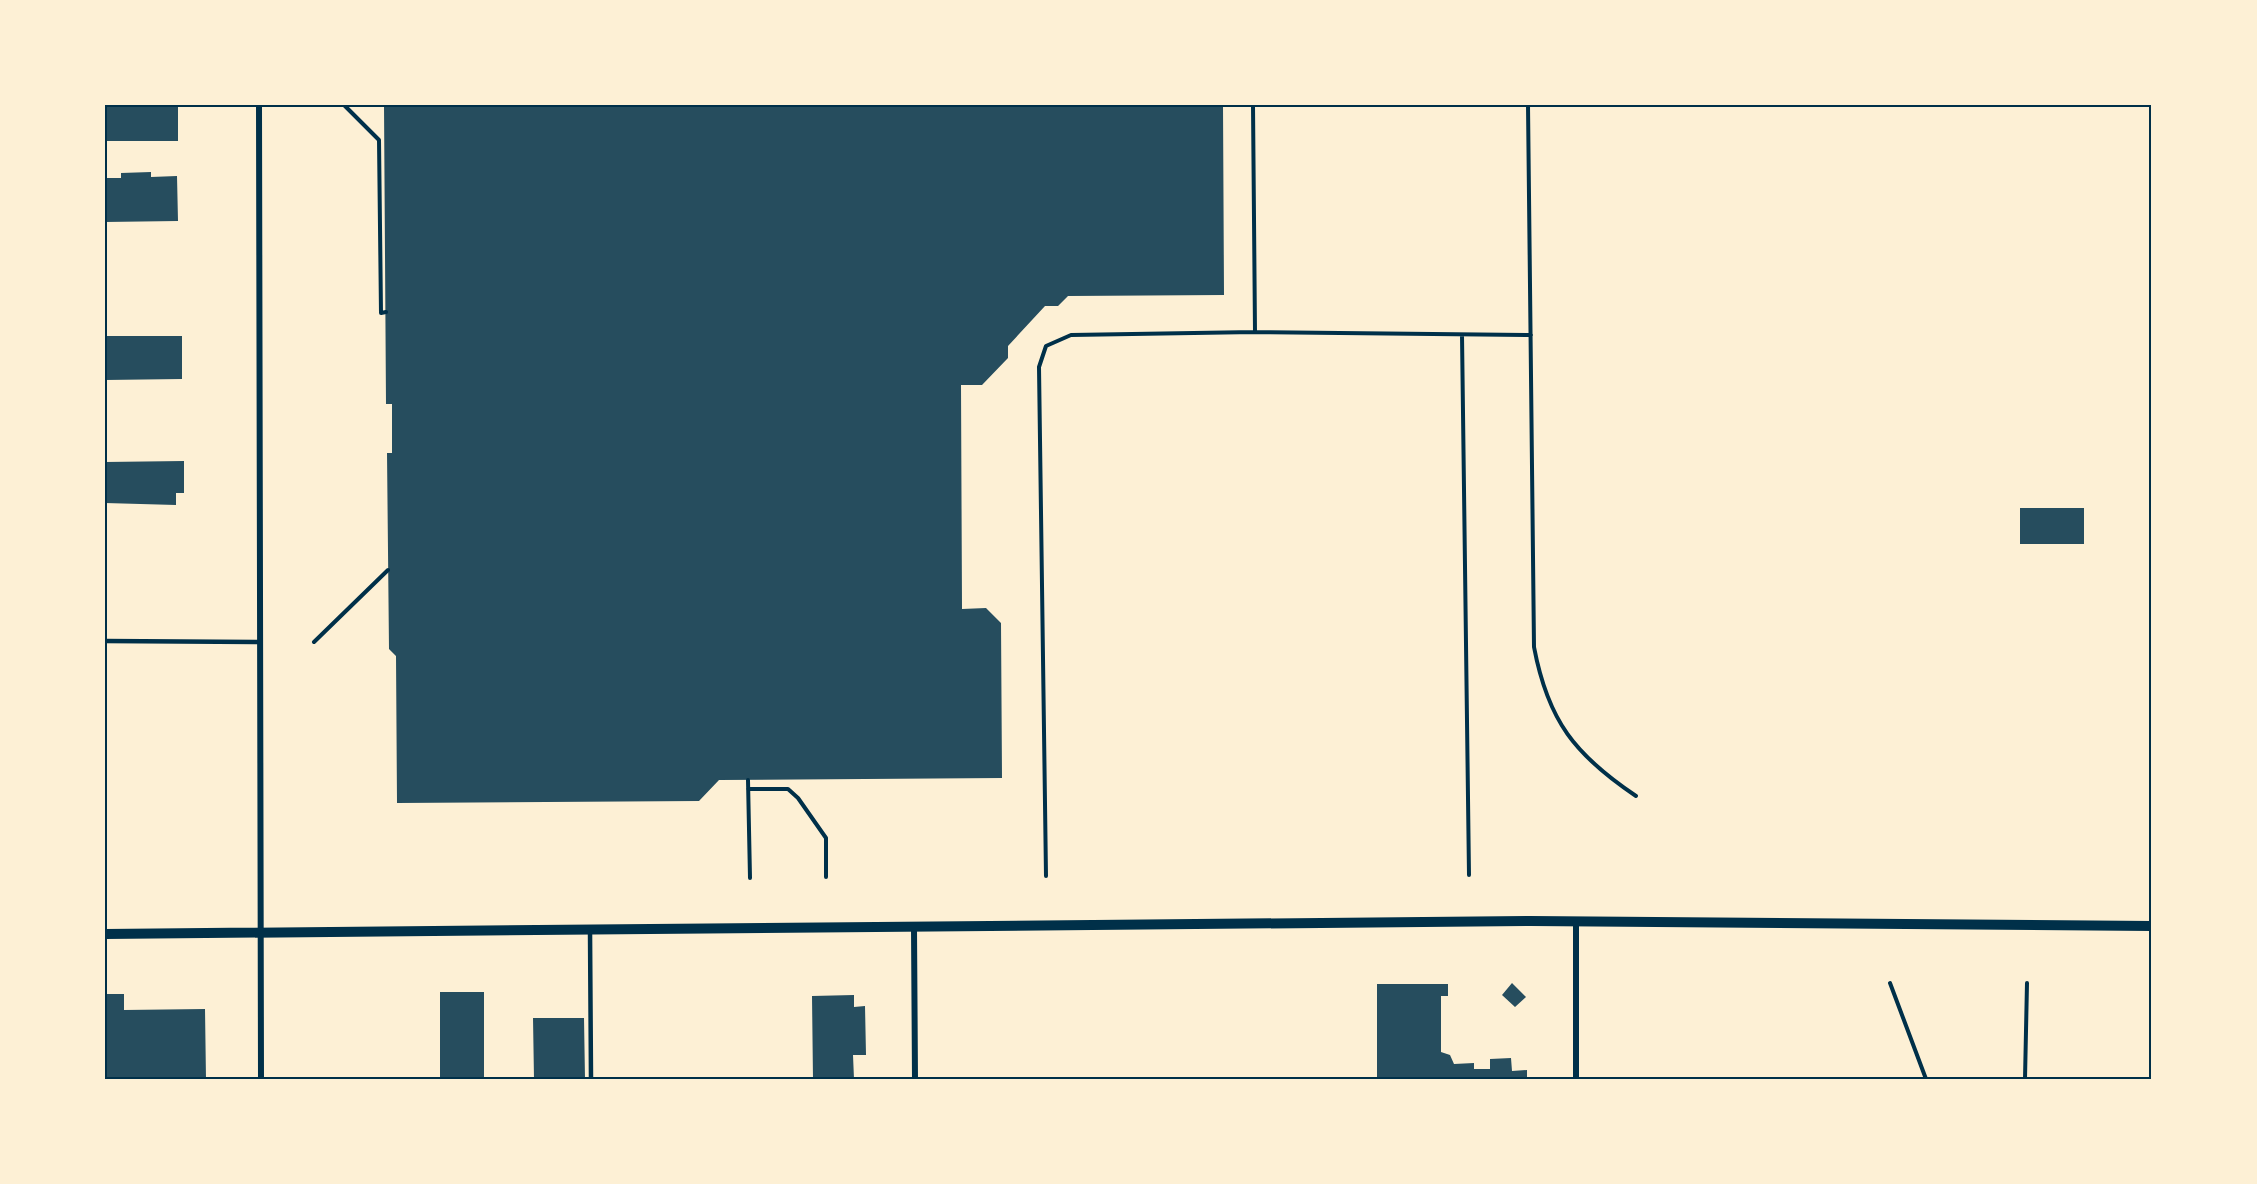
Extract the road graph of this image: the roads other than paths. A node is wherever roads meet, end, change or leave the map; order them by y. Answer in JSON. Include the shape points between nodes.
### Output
{"nodes":[{"id":1,"x":259,"y":105,"type":"edge"},
{"id":2,"x":105,"y":641,"type":"edge"},
{"id":3,"x":259,"y":642,"type":"junction"},
{"id":4,"x":1576,"y":921,"type":"junction"},
{"id":5,"x":2152,"y":926,"type":"edge"},
{"id":6,"x":914,"y":928,"type":"junction"},
{"id":7,"x":590,"y":930,"type":"junction"},
{"id":8,"x":259,"y":932,"type":"junction"},
{"id":9,"x":105,"y":934,"type":"edge"},
{"id":10,"x":261,"y":1079,"type":"edge"},
{"id":11,"x":591,"y":1079,"type":"edge"},
{"id":12,"x":915,"y":1079,"type":"edge"},
{"id":13,"x":1576,"y":1079,"type":"edge"}],
"edges":[{"from":1,"to":3,"type":"street"},
{"from":2,"to":3,"type":"lane"},
{"from":3,"to":8,"type":"street"},
{"from":4,"to":5,"type":"street"},
{"from":4,"to":6,"type":"street"},
{"from":4,"to":13,"type":"street"},
{"from":6,"to":7,"type":"street"},
{"from":6,"to":12,"type":"street"},
{"from":7,"to":8,"type":"street"},
{"from":7,"to":11,"type":"lane"},
{"from":8,"to":9,"type":"street"},
{"from":8,"to":10,"type":"street"}]}
